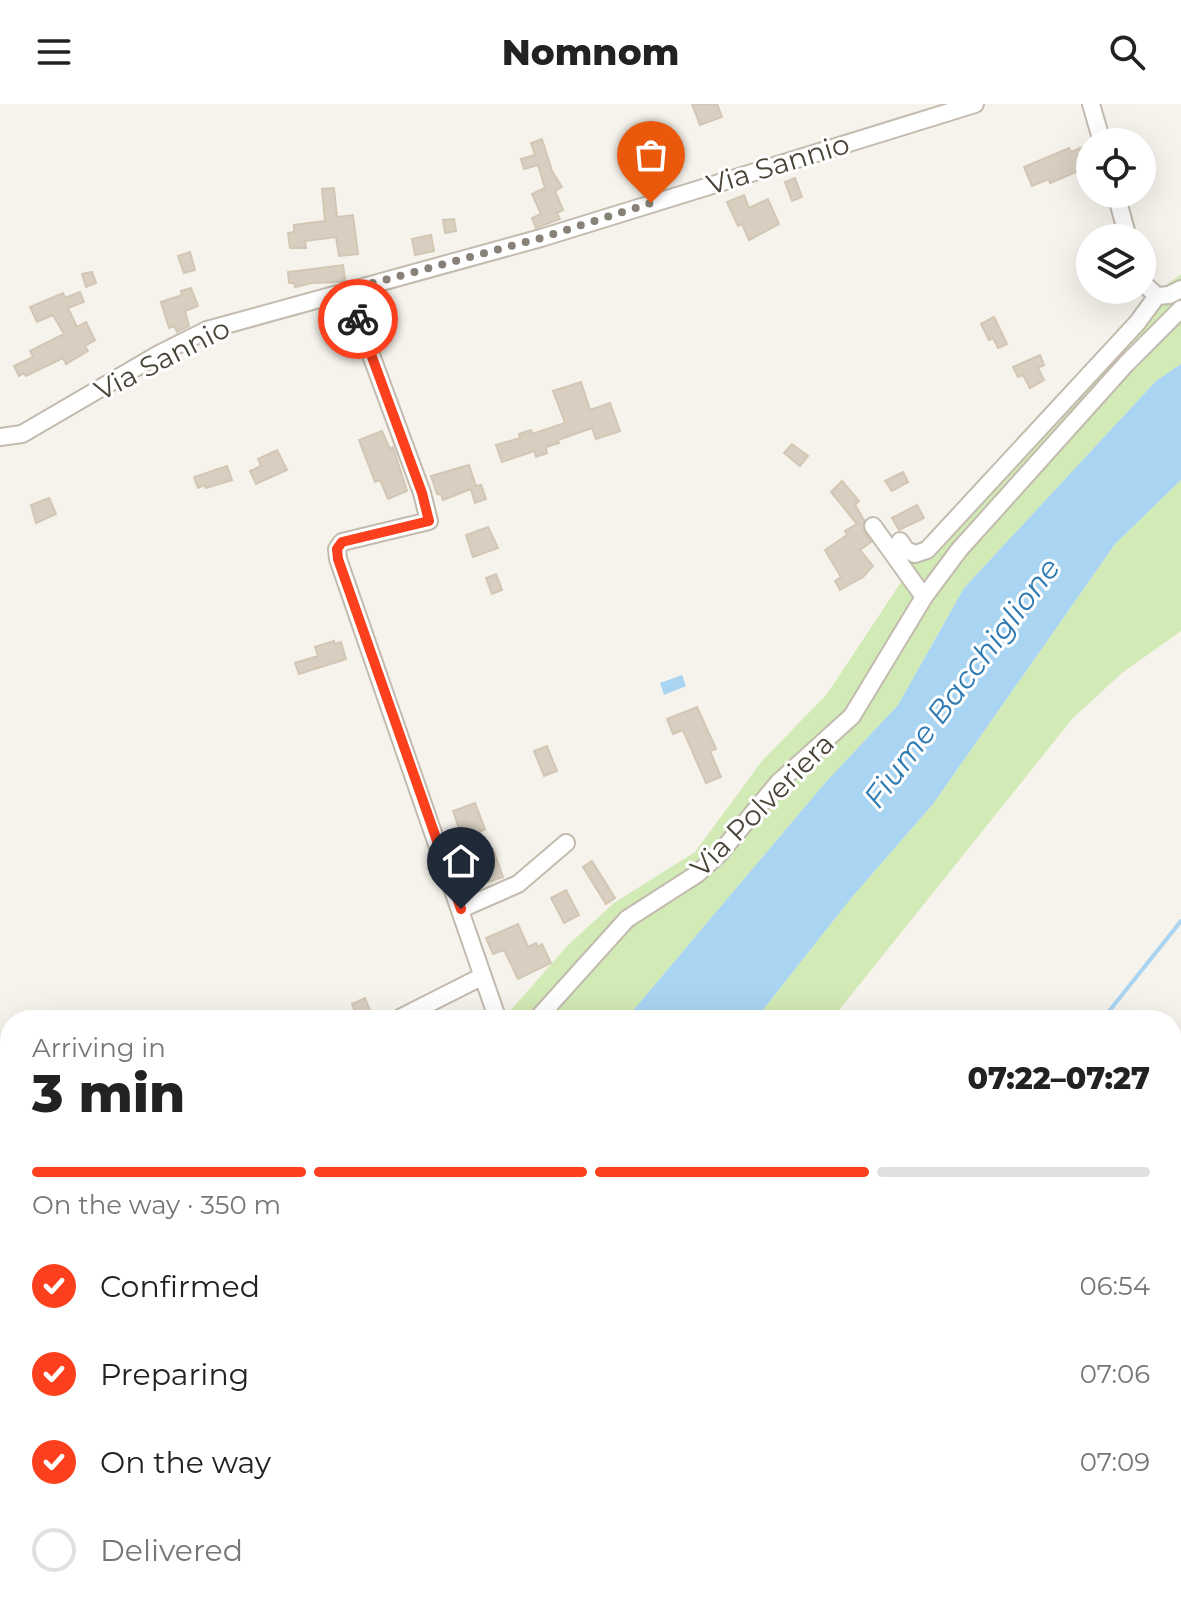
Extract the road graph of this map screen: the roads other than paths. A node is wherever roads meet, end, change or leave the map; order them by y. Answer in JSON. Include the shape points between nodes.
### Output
{"nodes":[{"id":1,"x":975,"y":104,"type":"edge"},
{"id":2,"x":1091,"y":104,"type":"edge"},
{"id":3,"x":1098,"y":128,"type":"edge"},
{"id":4,"x":1181,"y":289,"type":"edge"},
{"id":5,"x":347,"y":290,"type":"junction"},
{"id":6,"x":1157,"y":296,"type":"joint"},
{"id":7,"x":1181,"y":309,"type":"edge"},
{"id":8,"x":0,"y":437,"type":"edge"},
{"id":9,"x":873,"y":526,"type":"dead end"},
{"id":10,"x":900,"y":541,"type":"dead end"},
{"id":11,"x":924,"y":597,"type":"junction"},
{"id":12,"x":566,"y":843,"type":"dead end"},
{"id":13,"x":461,"y":909,"type":"junction"},
{"id":14,"x":481,"y":977,"type":"junction"},
{"id":15,"x":416,"y":1010,"type":"edge"},
{"id":16,"x":494,"y":1010,"type":"edge"},
{"id":17,"x":545,"y":1010,"type":"edge"}],
"edges":[{"from":1,"to":5,"type":"street","name":"Via Sannio","via":[[541,238]]},
{"from":2,"to":3,"type":"street"},
{"from":4,"to":6,"type":"street"},
{"from":5,"to":8,"type":"street","name":"Via Sannio","via":[[207,330],[22,434]]},
{"from":5,"to":13,"type":"street","via":[[429,521],[342,542],[338,559]]},
{"from":6,"to":10,"type":"street","via":[[927,550],[915,554]]},
{"from":7,"to":11,"type":"street","name":"Via Polveriera","via":[[959,550]]},
{"from":9,"to":11,"type":"street"},
{"from":11,"to":17,"type":"street","name":"Via Polveriera","via":[[852,716],[778,783],[697,874],[627,919]]},
{"from":12,"to":13,"type":"street","via":[[518,884]]},
{"from":13,"to":14,"type":"street"},
{"from":14,"to":15,"type":"street"},
{"from":14,"to":16,"type":"street"}]}
